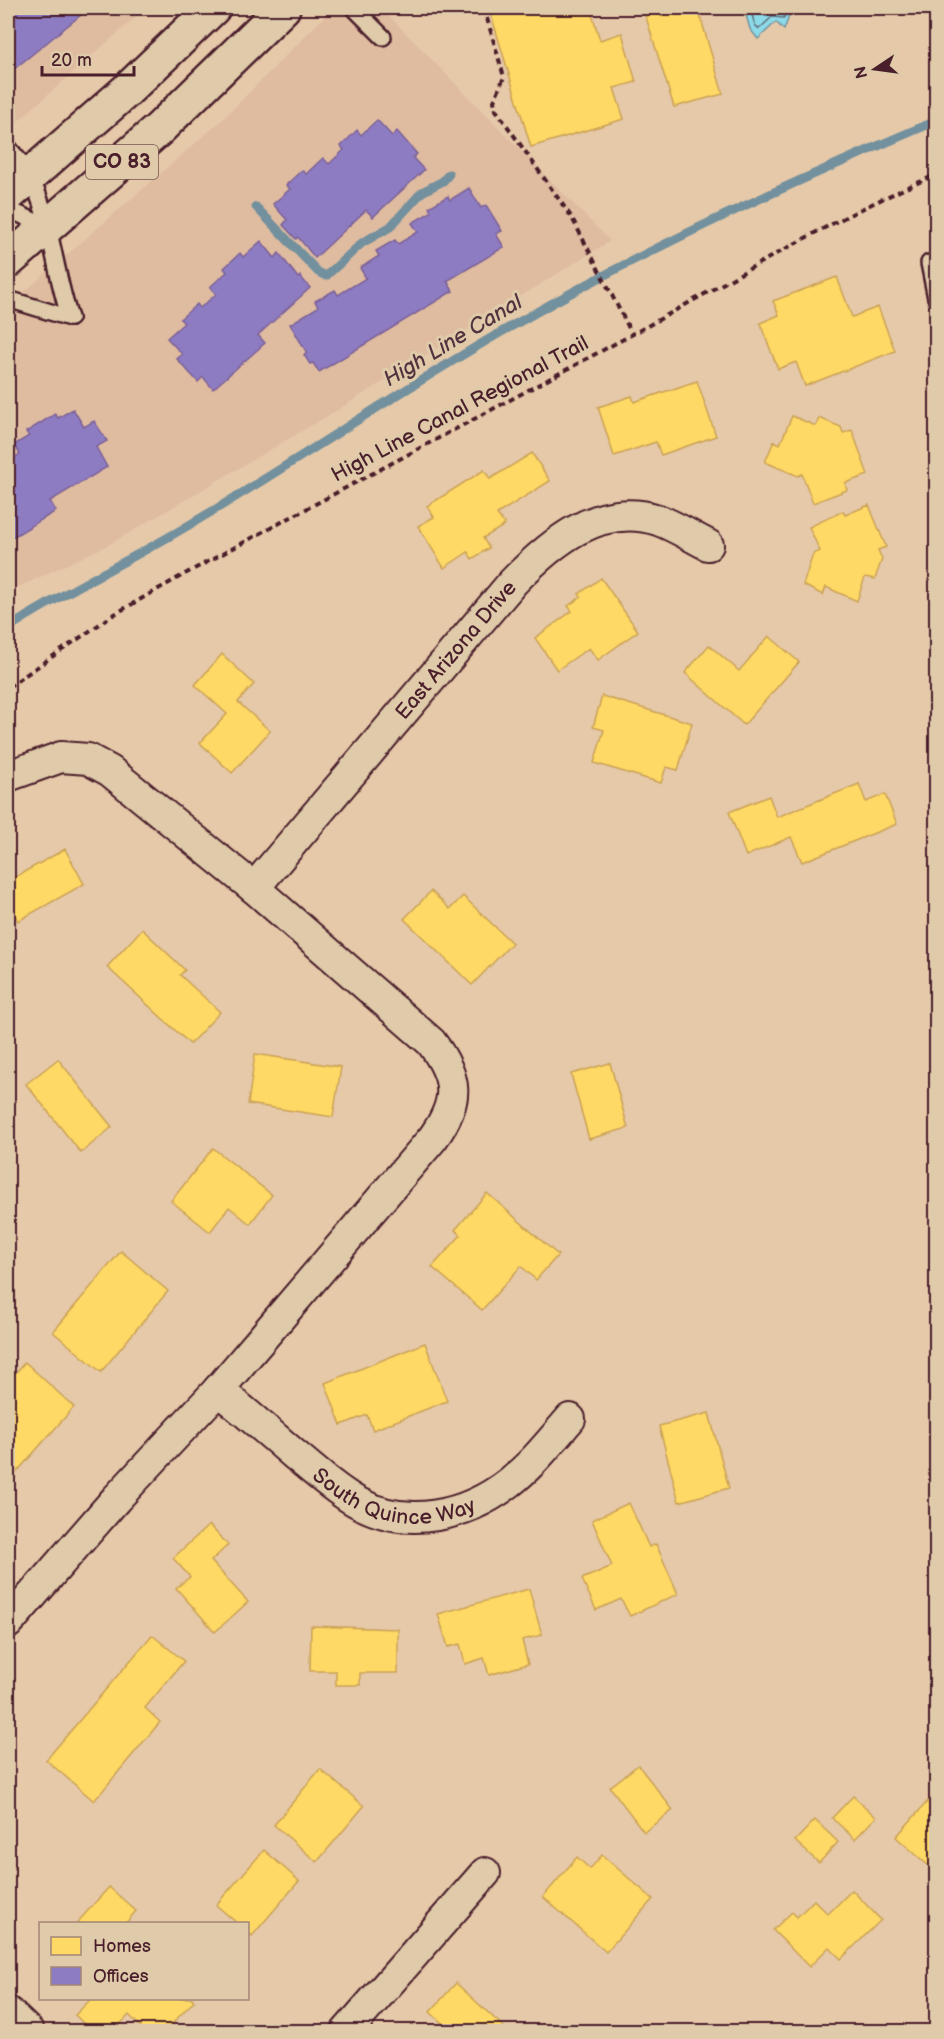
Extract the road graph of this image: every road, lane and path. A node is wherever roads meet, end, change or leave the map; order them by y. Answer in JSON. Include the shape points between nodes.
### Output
{"nodes":[{"id":1,"x":213,"y":8,"type":"edge"},
{"id":2,"x":283,"y":8,"type":"edge"},
{"id":3,"x":354,"y":8,"type":"edge"},
{"id":4,"x":484,"y":8,"type":"edge"},
{"id":5,"x":383,"y":38,"type":"dead end"},
{"id":6,"x":8,"y":147,"type":"edge"},
{"id":7,"x":936,"y":175,"type":"edge"},
{"id":8,"x":19,"y":185,"type":"edge"},
{"id":9,"x":8,"y":209,"type":"edge"},
{"id":10,"x":47,"y":227,"type":"junction"},
{"id":11,"x":8,"y":261,"type":"edge"},
{"id":12,"x":929,"y":263,"type":"dead end"},
{"id":13,"x":8,"y":298,"type":"edge"},
{"id":14,"x":936,"y":298,"type":"edge"},
{"id":15,"x":632,"y":334,"type":"junction"},
{"id":16,"x":708,"y":545,"type":"dead end"},
{"id":17,"x":8,"y":687,"type":"edge"},
{"id":18,"x":8,"y":776,"type":"edge"},
{"id":19,"x":254,"y":888,"type":"junction"},
{"id":20,"x":218,"y":1390,"type":"junction"},
{"id":21,"x":570,"y":1419,"type":"dead end"},
{"id":22,"x":8,"y":1623,"type":"edge"},
{"id":23,"x":485,"y":1873,"type":"dead end"},
{"id":24,"x":8,"y":2012,"type":"edge"},
{"id":25,"x":29,"y":2031,"type":"edge"},
{"id":26,"x":346,"y":2031,"type":"edge"}],
"edges":[{"from":1,"to":8,"type":"main road","number":"CO 83"},
{"from":2,"to":10,"type":"main road","number":"CO 83","via":[[195,95]]},
{"from":3,"to":5,"type":"lane"},
{"from":4,"to":15,"type":"path","via":[[504,77],[494,101],[496,110],[579,231]]},
{"from":6,"to":8,"type":"lane"},
{"from":7,"to":15,"type":"path","name":"High Line Canal Regional Trail","via":[[799,242]]},
{"from":8,"to":10,"type":"lane"},
{"from":9,"to":10,"type":"lane"},
{"from":10,"to":11,"type":"main road","number":"CO 83"},
{"from":10,"to":13,"type":"lane","via":[[70,318]]},
{"from":12,"to":14,"type":"lane"},
{"from":15,"to":17,"type":"path","name":"High Line Canal Regional Trail","via":[[183,575],[113,615]]},
{"from":16,"to":19,"type":"street","name":"East Arizona Drive","via":[[658,520],[638,516],[599,521],[558,540],[513,582]]},
{"from":18,"to":19,"type":"street","via":[[61,757],[88,759],[110,771]]},
{"from":19,"to":20,"type":"street","via":[[431,1042],[446,1062],[453,1089],[449,1117],[433,1138]]},
{"from":20,"to":21,"type":"street","name":"South Quince Way","via":[[336,1488],[376,1510],[406,1517],[458,1511],[482,1502],[531,1463]]},
{"from":20,"to":22,"type":"street"},
{"from":23,"to":26,"type":"street"},
{"from":24,"to":25,"type":"street"}]}
